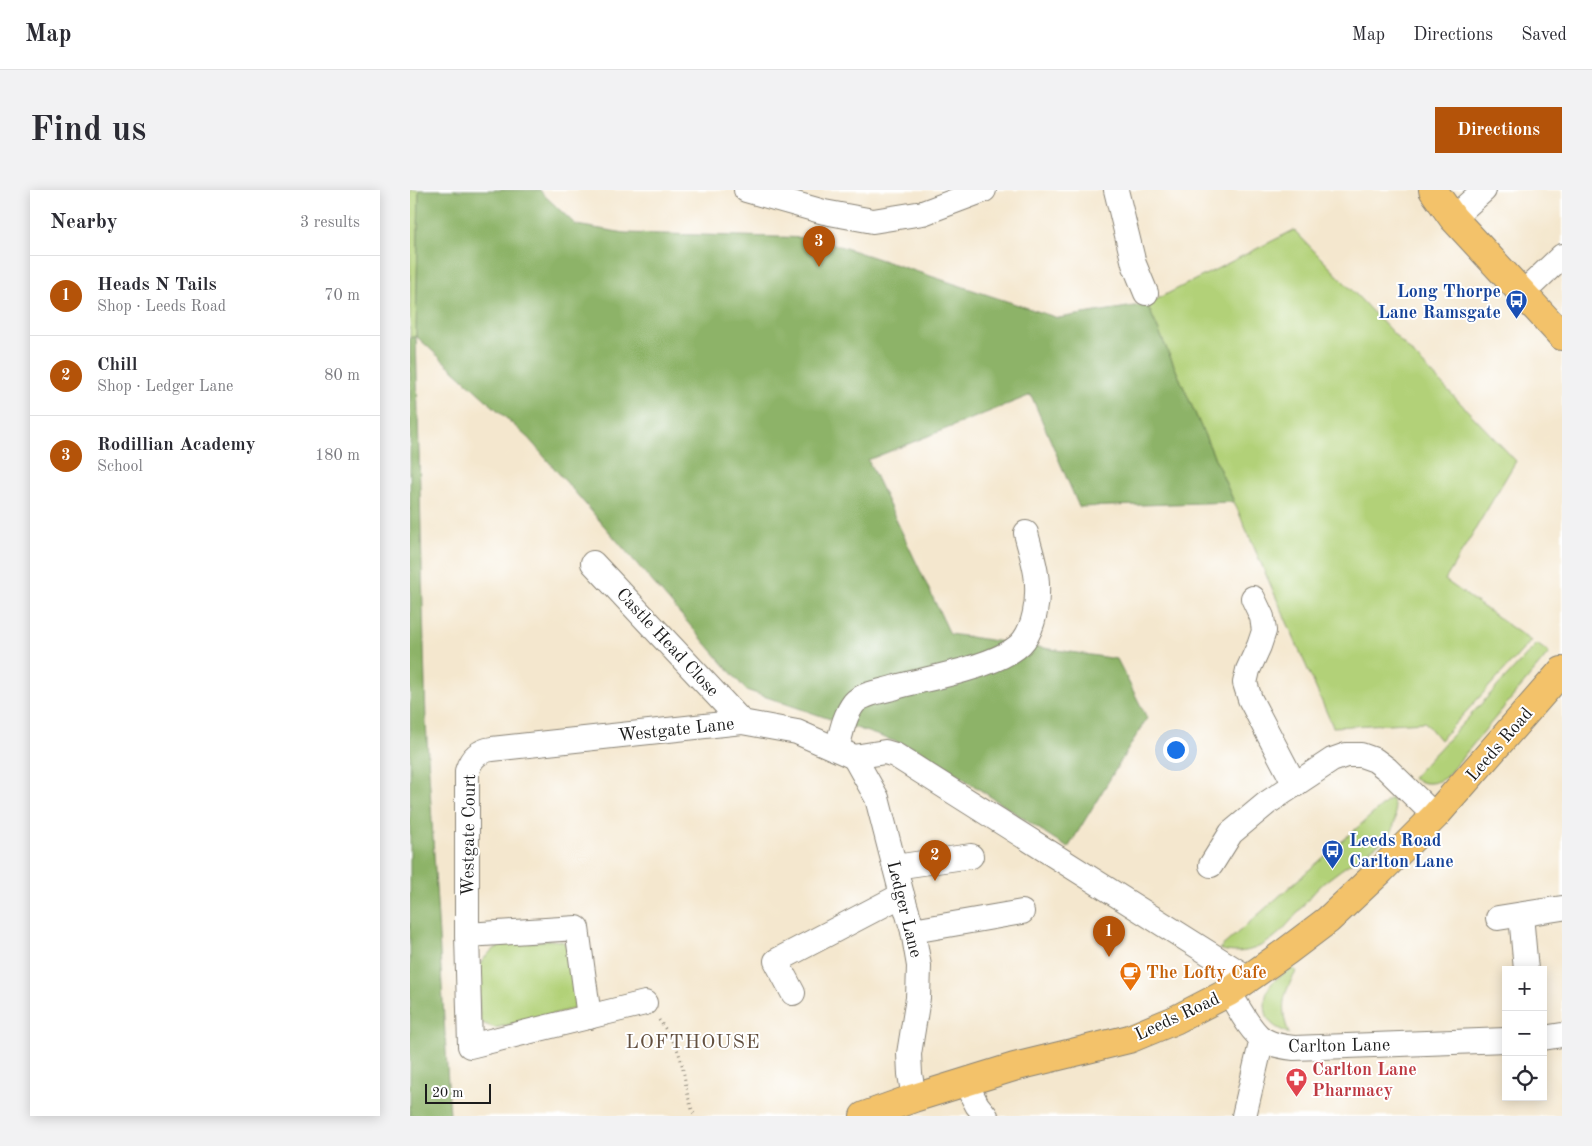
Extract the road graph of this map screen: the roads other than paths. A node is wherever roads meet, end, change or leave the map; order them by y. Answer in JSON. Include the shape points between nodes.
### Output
{"nodes":[{"id":1,"x":746,"y":190,"type":"edge"},
{"id":2,"x":984,"y":190,"type":"edge"},
{"id":3,"x":1116,"y":190,"type":"edge"},
{"id":4,"x":1433,"y":190,"type":"edge"},
{"id":5,"x":1484,"y":190,"type":"edge"},
{"id":6,"x":1453,"y":218,"type":"junction"},
{"id":7,"x":1562,"y":256,"type":"edge"},
{"id":8,"x":1146,"y":293,"type":"dead end"},
{"id":9,"x":1523,"y":293,"type":"junction"},
{"id":10,"x":1562,"y":336,"type":"edge"},
{"id":11,"x":1026,"y":533,"type":"dead end"},
{"id":12,"x":593,"y":563,"type":"dead end"},
{"id":13,"x":1253,"y":598,"type":"dead end"},
{"id":14,"x":1562,"y":671,"type":"edge"},
{"id":15,"x":742,"y":722,"type":"junction"},
{"id":16,"x":492,"y":749,"type":"joint"},
{"id":17,"x":845,"y":753,"type":"junction"},
{"id":18,"x":1295,"y":785,"type":"junction"},
{"id":19,"x":1435,"y":816,"type":"junction"},
{"id":20,"x":971,"y":856,"type":"dead end"},
{"id":21,"x":1211,"y":865,"type":"dead end"},
{"id":22,"x":895,"y":867,"type":"junction"},
{"id":23,"x":902,"y":895,"type":"junction"},
{"id":24,"x":1562,"y":908,"type":"edge"},
{"id":25,"x":1022,"y":912,"type":"dead end"},
{"id":26,"x":1522,"y":915,"type":"junction"},
{"id":27,"x":1498,"y":918,"type":"dead end"},
{"id":28,"x":913,"y":931,"type":"junction"},
{"id":29,"x":467,"y":935,"type":"junction"},
{"id":30,"x":1526,"y":966,"type":"edge"},
{"id":31,"x":1239,"y":985,"type":"junction"},
{"id":32,"x":793,"y":992,"type":"dead end"},
{"id":33,"x":644,"y":1002,"type":"road end"},
{"id":34,"x":590,"y":1017,"type":"junction"},
{"id":35,"x":1562,"y":1035,"type":"edge"},
{"id":36,"x":1547,"y":1037,"type":"edge"},
{"id":37,"x":1262,"y":1039,"type":"junction"},
{"id":38,"x":1502,"y":1040,"type":"edge"},
{"id":39,"x":965,"y":1082,"type":"junction"},
{"id":40,"x":914,"y":1098,"type":"junction"},
{"id":41,"x":864,"y":1116,"type":"edge"},
{"id":42,"x":986,"y":1116,"type":"edge"},
{"id":43,"x":1244,"y":1116,"type":"edge"}],
"edges":[{"from":1,"to":2,"type":"street","via":[[824,212],[873,221],[923,213]]},
{"from":3,"to":8,"type":"street","via":[[1134,264]]},
{"from":4,"to":6,"type":"main road"},
{"from":5,"to":6,"type":"street"},
{"from":6,"to":9,"type":"main road"},
{"from":7,"to":9,"type":"street"},
{"from":9,"to":10,"type":"main road"},
{"from":11,"to":17,"type":"street","via":[[1037,585],[1036,608],[1023,641],[1009,653],[979,666],[917,681],[855,702],[845,718]]},
{"from":12,"to":15,"type":"street","name":"Castle Head Close"},
{"from":13,"to":18,"type":"street","via":[[1262,617],[1264,631],[1245,683]]},
{"from":14,"to":19,"type":"main road","name":"Leeds Road"},
{"from":15,"to":16,"type":"street","name":"Westgate Lane"},
{"from":15,"to":17,"type":"street","name":"Westgate Lane","via":[[798,732]]},
{"from":16,"to":29,"type":"street","name":"Westgate Court","via":[[473,758],[467,772]]},
{"from":17,"to":22,"type":"street","name":"Ledger Lane","via":[[877,798]]},
{"from":17,"to":31,"type":"street","via":[[885,752],[895,755]]},
{"from":18,"to":19,"type":"street","via":[[1332,760],[1346,755],[1361,755],[1387,769]]},
{"from":18,"to":21,"type":"street","via":[[1231,833]]},
{"from":19,"to":31,"type":"main road","name":"Leeds Road","via":[[1328,920]]},
{"from":20,"to":22,"type":"street"},
{"from":22,"to":23,"type":"street","name":"Ledger Lane"},
{"from":23,"to":28,"type":"street","name":"Ledger Lane"},
{"from":23,"to":32,"type":"street","via":[[776,961]]},
{"from":24,"to":26,"type":"street"},
{"from":25,"to":28,"type":"street"},
{"from":26,"to":27,"type":"street"},
{"from":26,"to":30,"type":"street"},
{"from":28,"to":40,"type":"street","name":"Ledger Lane","via":[[919,966],[918,998],[909,1054]]},
{"from":29,"to":34,"type":"street","via":[[577,928]]},
{"from":29,"to":34,"type":"street","name":"Westgate Court","via":[[470,1046]]},
{"from":31,"to":37,"type":"street","name":"Carlton Lane","via":[[1249,1024]]},
{"from":31,"to":39,"type":"main road","name":"Leeds Road","via":[[1175,1020],[1129,1038]]},
{"from":33,"to":34,"type":"street","name":"Westgate Court"},
{"from":35,"to":36,"type":"street"},
{"from":37,"to":38,"type":"street","name":"Carlton Lane","via":[[1294,1048]]},
{"from":37,"to":43,"type":"street"},
{"from":39,"to":40,"type":"main road","name":"Leeds Road"},
{"from":39,"to":42,"type":"street"},
{"from":40,"to":41,"type":"main road","name":"Leeds Road"}]}
